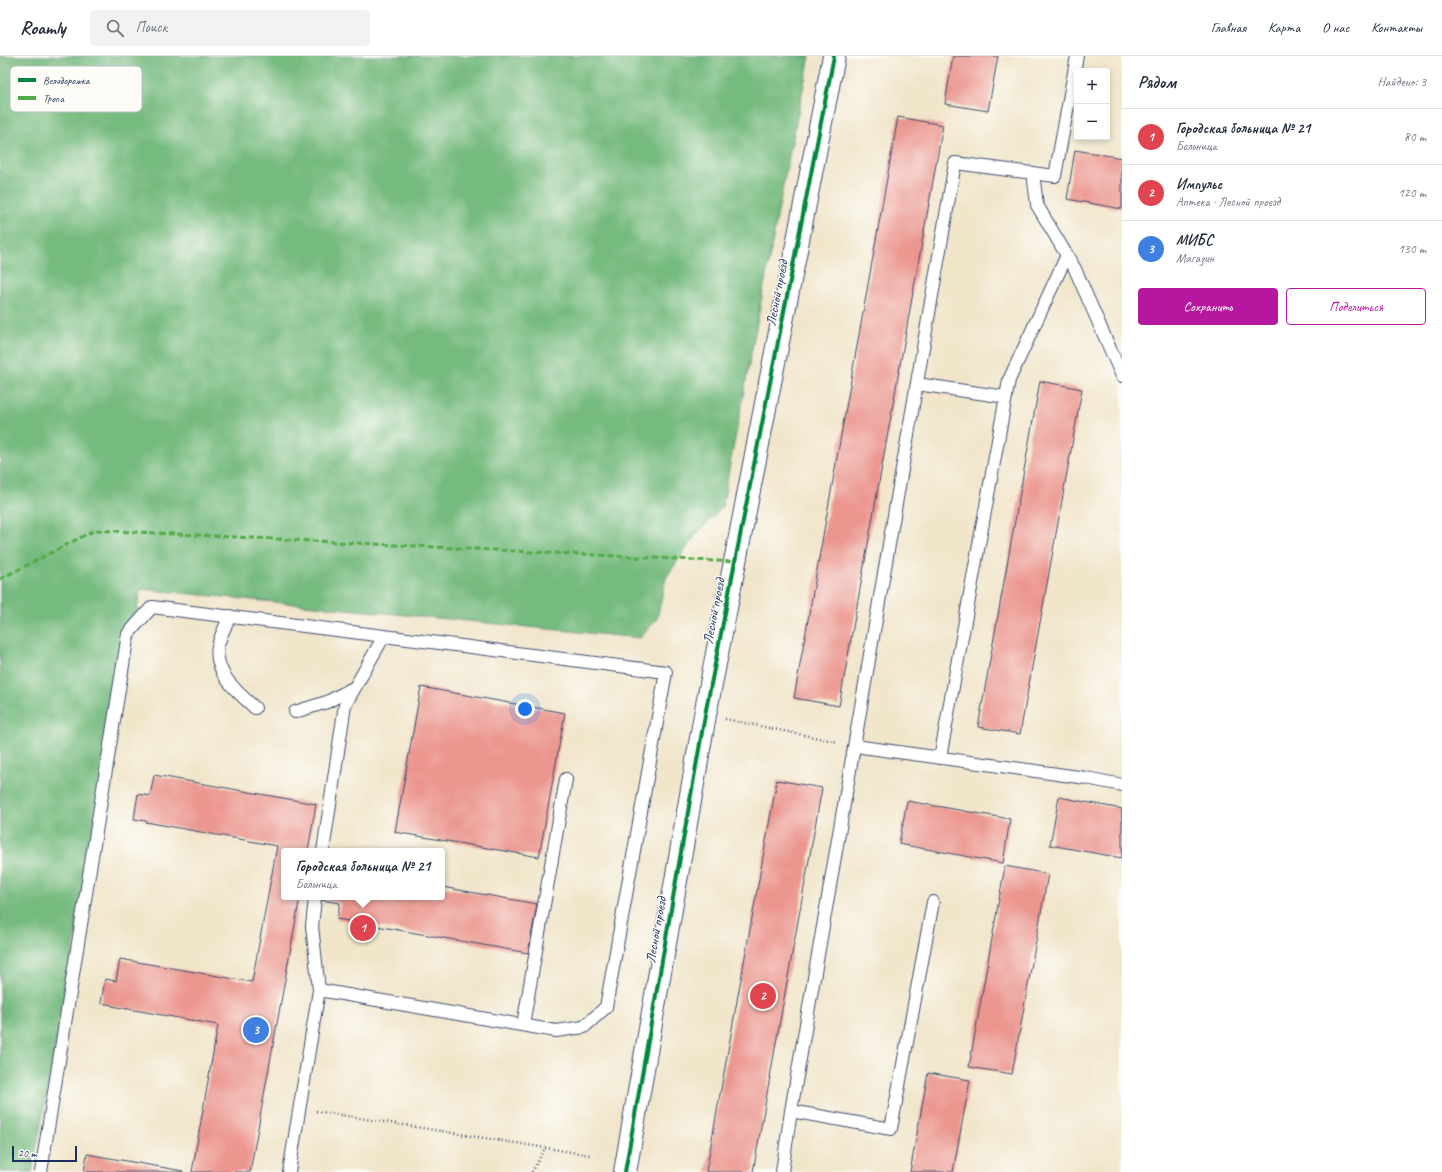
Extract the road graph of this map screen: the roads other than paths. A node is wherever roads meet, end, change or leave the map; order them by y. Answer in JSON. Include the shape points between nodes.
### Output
{"nodes":[{"id":1,"x":834,"y":56,"type":"edge"},
{"id":2,"x":1077,"y":56,"type":"edge"},
{"id":3,"x":1033,"y":173,"type":"junction"},
{"id":4,"x":1067,"y":255,"type":"junction"},
{"id":5,"x":1122,"y":376,"type":"edge"},
{"id":6,"x":917,"y":384,"type":"junction"},
{"id":7,"x":1006,"y":397,"type":"junction"},
{"id":8,"x":230,"y":616,"type":"junction"},
{"id":9,"x":384,"y":636,"type":"junction"},
{"id":10,"x":355,"y":687,"type":"junction"},
{"id":11,"x":255,"y":708,"type":"dead end"},
{"id":12,"x":295,"y":712,"type":"dead end"},
{"id":13,"x":855,"y":746,"type":"junction"},
{"id":14,"x":940,"y":758,"type":"junction"},
{"id":15,"x":566,"y":780,"type":"dead end"},
{"id":16,"x":1122,"y":785,"type":"edge"},
{"id":17,"x":323,"y":848,"type":"edge"},
{"id":18,"x":315,"y":900,"type":"edge"},
{"id":19,"x":933,"y":902,"type":"dead end"},
{"id":20,"x":319,"y":990,"type":"junction"},
{"id":21,"x":523,"y":1025,"type":"junction"},
{"id":22,"x":791,"y":1111,"type":"junction"},
{"id":23,"x":41,"y":1172,"type":"edge"},
{"id":24,"x":288,"y":1172,"type":"edge"},
{"id":25,"x":625,"y":1172,"type":"edge"},
{"id":26,"x":782,"y":1172,"type":"edge"}],
"edges":[{"from":1,"to":25,"type":"street","name":"Лесной проезд","via":[[705,715]]},
{"from":2,"to":3,"type":"lane","via":[[1055,176]]},
{"from":3,"to":4,"type":"lane","via":[[1037,205]]},
{"from":3,"to":6,"type":"lane","via":[[955,163]]},
{"from":4,"to":5,"type":"lane"},
{"from":4,"to":7,"type":"lane","via":[[1009,380]]},
{"from":6,"to":7,"type":"lane"},
{"from":6,"to":13,"type":"lane"},
{"from":7,"to":14,"type":"lane"},
{"from":8,"to":9,"type":"lane"},
{"from":8,"to":11,"type":"lane","via":[[218,646],[219,666],[235,690]]},
{"from":8,"to":23,"type":"lane","via":[[152,606],[128,634]]},
{"from":9,"to":10,"type":"lane"},
{"from":9,"to":21,"type":"lane","via":[[666,672],[606,1007],[584,1027],[556,1031]]},
{"from":10,"to":12,"type":"lane","via":[[326,702]]},
{"from":10,"to":17,"type":"lane","via":[[345,705]]},
{"from":13,"to":14,"type":"lane"},
{"from":13,"to":22,"type":"lane"},
{"from":14,"to":16,"type":"lane"},
{"from":15,"to":21,"type":"lane"},
{"from":18,"to":20,"type":"lane","via":[[312,926]]},
{"from":19,"to":22,"type":"lane","via":[[891,1128]]},
{"from":20,"to":21,"type":"lane"},
{"from":20,"to":24,"type":"lane"},
{"from":22,"to":26,"type":"lane"}]}
